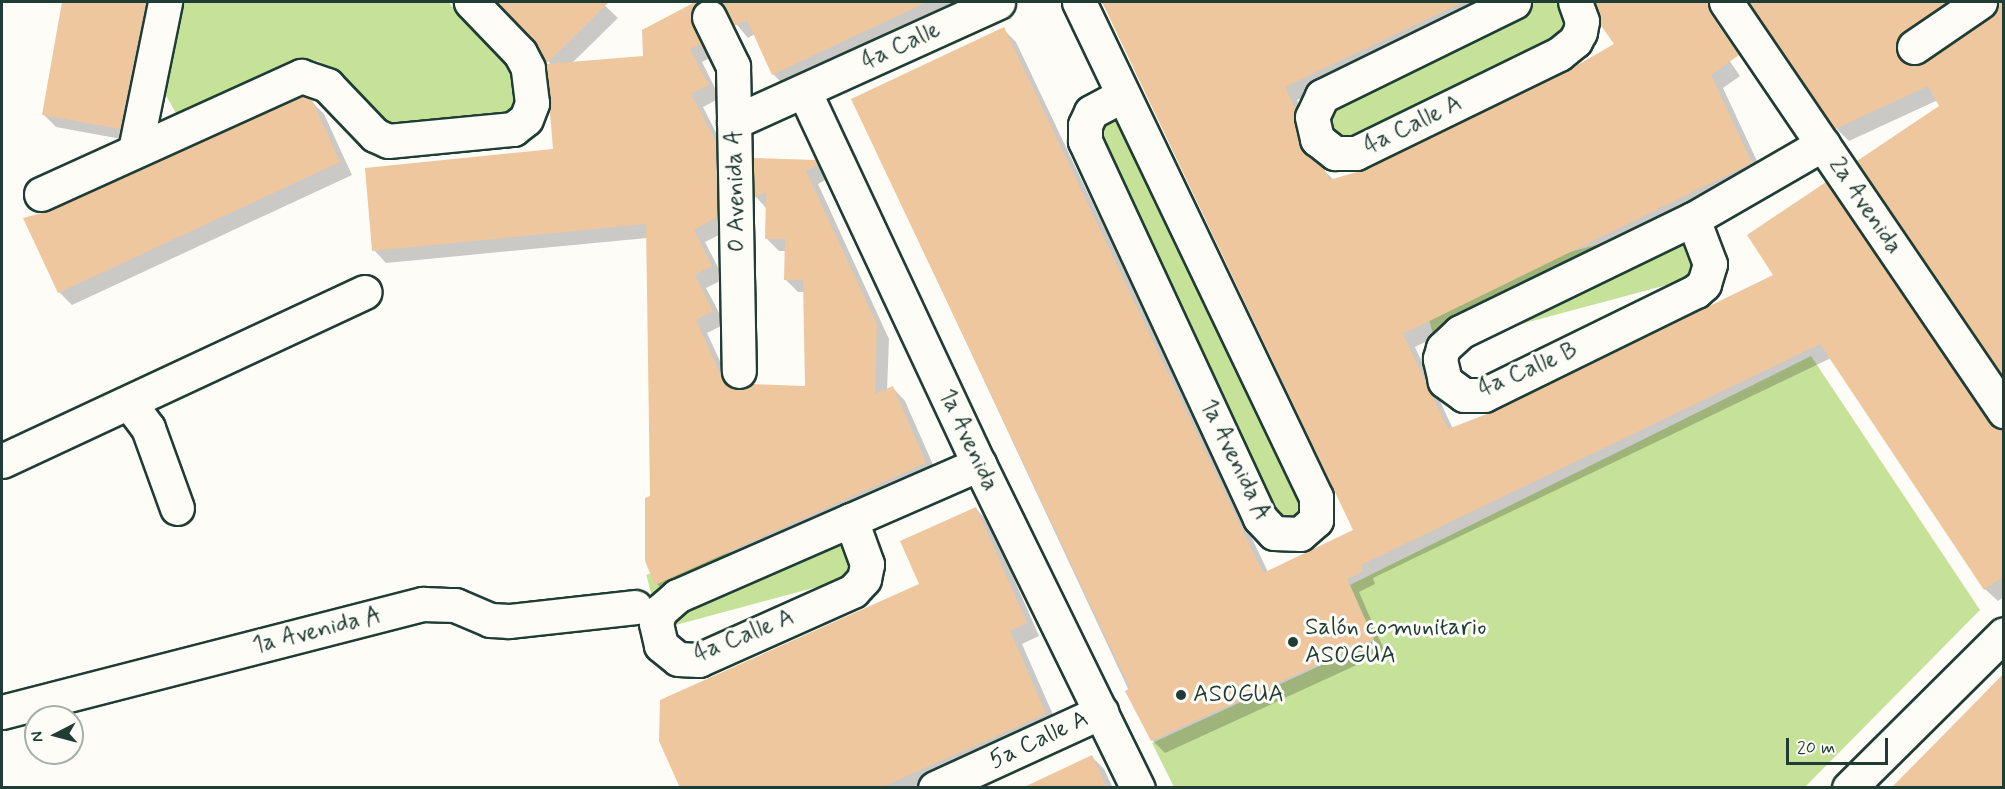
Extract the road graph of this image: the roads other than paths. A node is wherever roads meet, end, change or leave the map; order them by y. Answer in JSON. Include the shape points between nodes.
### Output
{"nodes":[{"id":1,"x":165,"y":2,"type":"edge"},
{"id":2,"x":471,"y":2,"type":"edge"},
{"id":3,"x":998,"y":2,"type":"edge"},
{"id":4,"x":1079,"y":2,"type":"edge"},
{"id":5,"x":1514,"y":2,"type":"edge"},
{"id":6,"x":1575,"y":2,"type":"edge"},
{"id":7,"x":1726,"y":2,"type":"edge"},
{"id":8,"x":1980,"y":2,"type":"edge"},
{"id":9,"x":709,"y":17,"type":"dead end"},
{"id":10,"x":1914,"y":46,"type":"dead end"},
{"id":11,"x":152,"y":67,"type":"junction"},
{"id":12,"x":804,"y":91,"type":"junction"},
{"id":13,"x":1123,"y":95,"type":"junction"},
{"id":14,"x":734,"y":122,"type":"junction"},
{"id":15,"x":190,"y":125,"type":"junction"},
{"id":16,"x":1823,"y":144,"type":"junction"},
{"id":17,"x":135,"y":150,"type":"junction"},
{"id":18,"x":41,"y":194,"type":"dead end"},
{"id":19,"x":1693,"y":219,"type":"junction"},
{"id":20,"x":365,"y":292,"type":"dead end"},
{"id":21,"x":739,"y":371,"type":"dead end"},
{"id":22,"x":130,"y":404,"type":"junction"},
{"id":23,"x":2004,"y":411,"type":"edge"},
{"id":24,"x":2,"y":461,"type":"edge"},
{"id":25,"x":979,"y":464,"type":"junction"},
{"id":26,"x":177,"y":508,"type":"dead end"},
{"id":27,"x":850,"y":520,"type":"junction"},
{"id":28,"x":634,"y":607,"type":"dead end"},
{"id":29,"x":2004,"y":634,"type":"edge"},
{"id":30,"x":2,"y":712,"type":"edge"},
{"id":31,"x":1101,"y":712,"type":"junction"},
{"id":32,"x":981,"y":778,"type":"edge"},
{"id":33,"x":935,"y":788,"type":"edge"},
{"id":34,"x":1138,"y":788,"type":"edge"},
{"id":35,"x":1849,"y":788,"type":"edge"}],
"edges":[{"from":1,"to":11,"type":"street"},
{"from":2,"to":15,"type":"street","via":[[516,48],[528,68],[532,103],[526,119],[513,129],[388,141],[375,135],[327,85],[307,76],[290,79]]},
{"from":3,"to":12,"type":"street","name":"4a Calle"},
{"from":4,"to":13,"type":"street","name":"1a Avenida A"},
{"from":5,"to":6,"type":"street","name":"4a Calle A","via":[[1322,96],[1312,117],[1317,139],[1335,153],[1356,153],[1559,54],[1580,32],[1582,21]]},
{"from":7,"to":16,"type":"street","name":"2a Avenida"},
{"from":8,"to":10,"type":"street"},
{"from":9,"to":14,"type":"street","name":"0 Avenida A","via":[[733,66]]},
{"from":11,"to":15,"type":"street","via":[[154,86],[173,118],[181,125]]},
{"from":11,"to":17,"type":"street"},
{"from":12,"to":14,"type":"street","name":"4a Calle"},
{"from":12,"to":25,"type":"street","name":"1a Avenida"},
{"from":13,"to":13,"type":"street","name":"1a Avenida A","via":[[1316,497],[1316,520],[1300,534],[1274,533],[1260,518],[1085,141],[1085,125],[1091,112]]},
{"from":14,"to":21,"type":"street","name":"0 Avenida A"},
{"from":15,"to":17,"type":"street"},
{"from":16,"to":19,"type":"street","name":"4a Calle B"},
{"from":16,"to":23,"type":"street","name":"2a Avenida"},
{"from":17,"to":18,"type":"street"},
{"from":19,"to":19,"type":"street","name":"4a Calle B","via":[[1710,264],[1704,284],[1696,291],[1484,395],[1464,395],[1445,381],[1440,359],[1450,338]]},
{"from":20,"to":22,"type":"street"},
{"from":22,"to":24,"type":"street"},
{"from":22,"to":26,"type":"street","via":[[148,429]]},
{"from":25,"to":27,"type":"street","name":"4a Calle A"},
{"from":25,"to":31,"type":"street","name":"1a Avenida"},
{"from":27,"to":27,"type":"street","name":"4a Calle A","via":[[667,602],[656,622],[660,645],[678,659],[699,660],[853,591],[864,579],[867,564]]},
{"from":28,"to":30,"type":"street","name":"1a Avenida A","via":[[509,621],[490,620],[448,604],[423,604]]},
{"from":29,"to":35,"type":"street"},
{"from":31,"to":32,"type":"street","name":"5a Calle A"},
{"from":31,"to":34,"type":"street","name":"1a Avenida"},
{"from":32,"to":33,"type":"street","name":"5a Calle A"}]}
